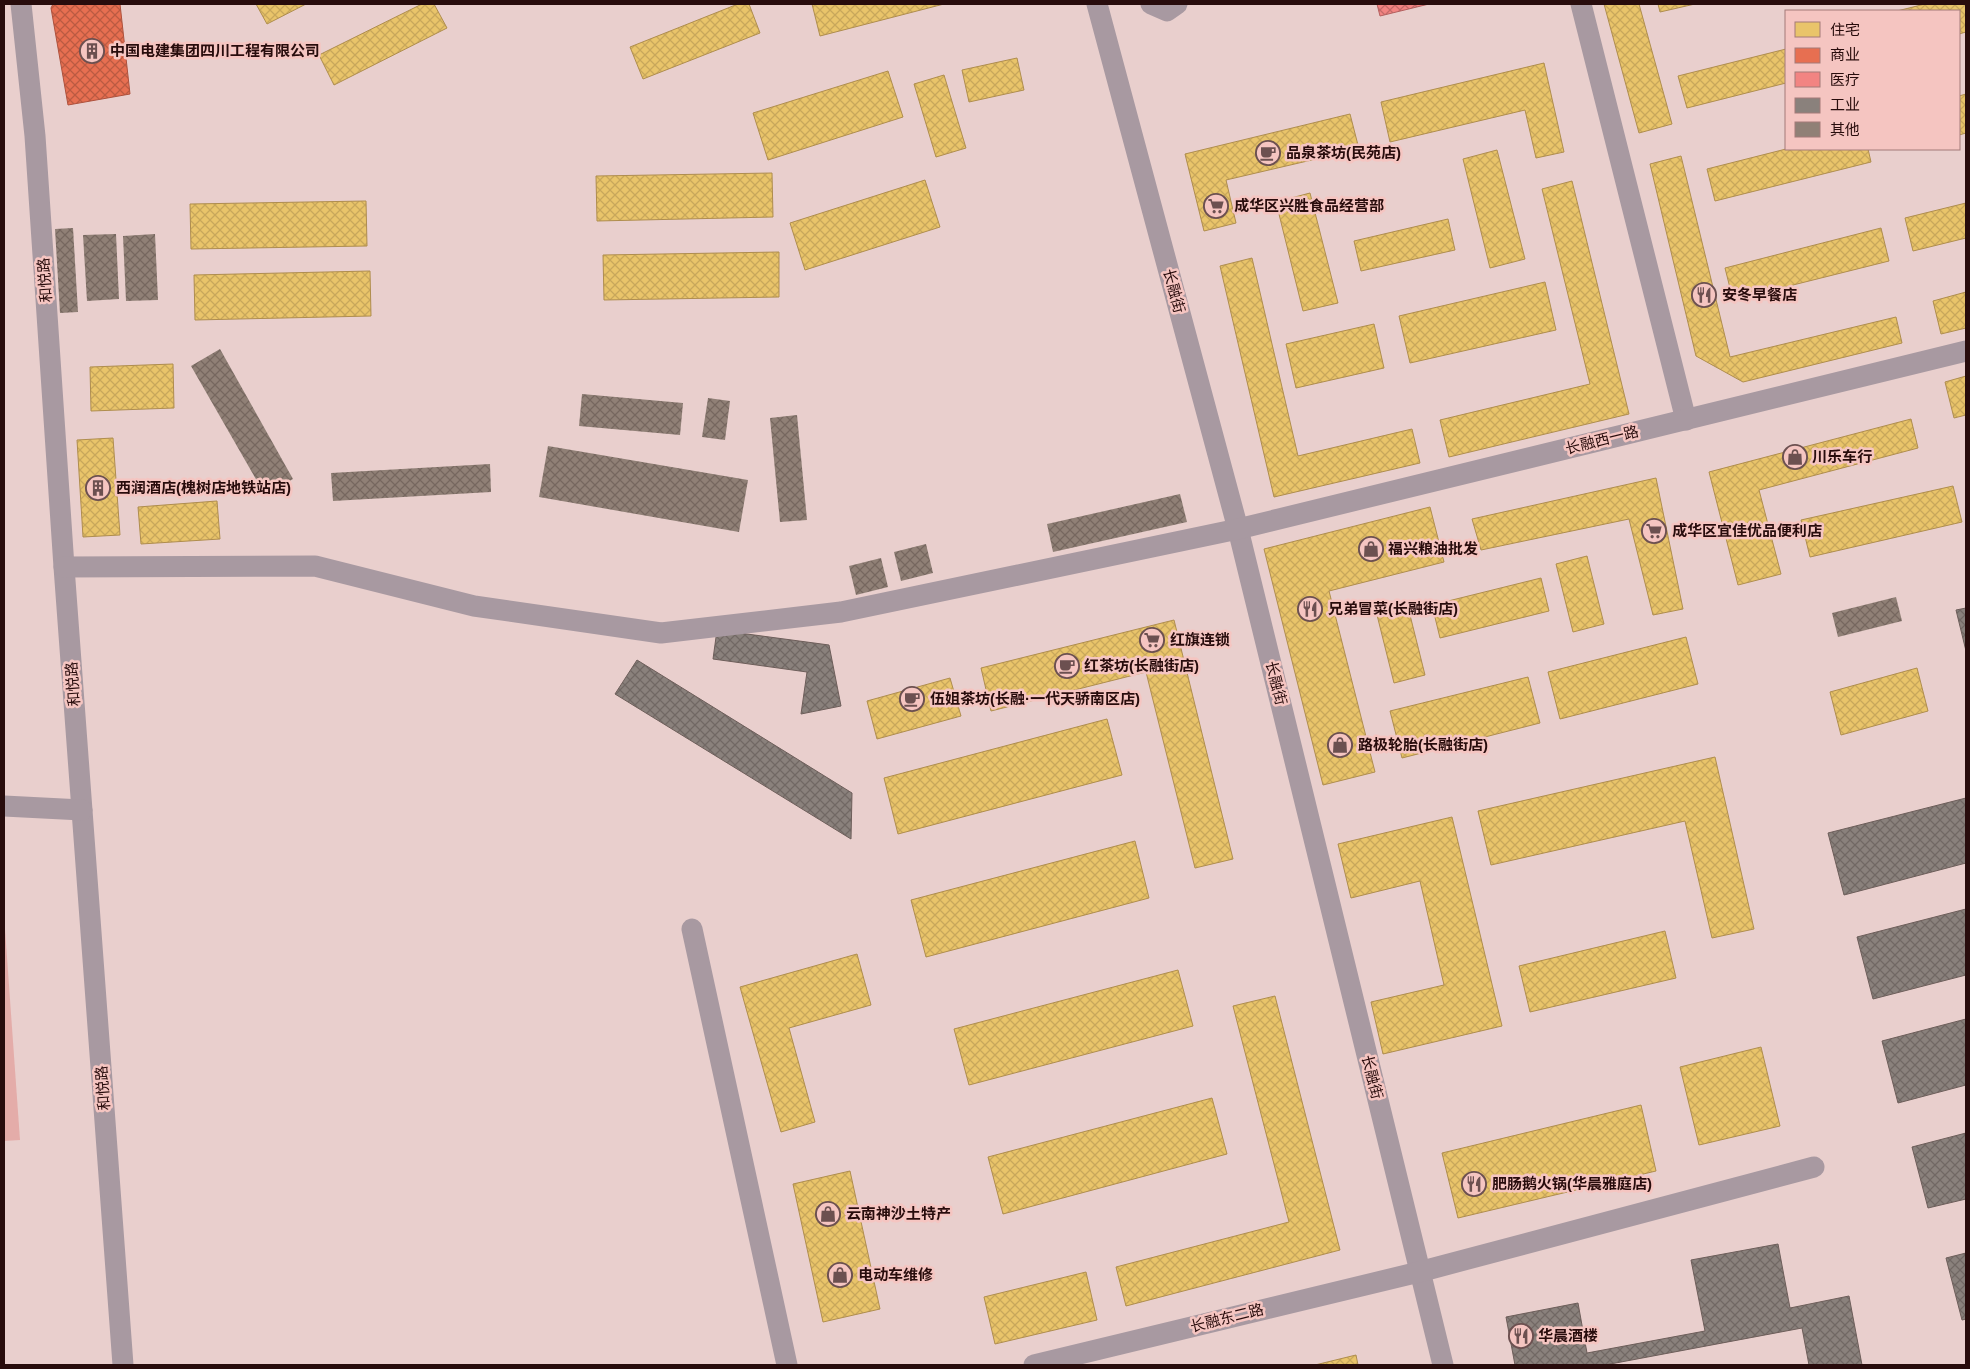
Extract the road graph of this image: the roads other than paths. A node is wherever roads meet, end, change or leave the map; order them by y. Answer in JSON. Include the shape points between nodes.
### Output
{"nodes":[{"id":1,"x":22,"y":4,"type":"edge"},
{"id":2,"x":1151,"y":4,"type":"edge"},
{"id":3,"x":1177,"y":4,"type":"edge"},
{"id":4,"x":1581,"y":4,"type":"edge"},
{"id":5,"x":1102,"y":6,"type":"edge"},
{"id":6,"x":1966,"y":351,"type":"edge"},
{"id":7,"x":1686,"y":420,"type":"junction"},
{"id":8,"x":1238,"y":529,"type":"junction"},
{"id":9,"x":64,"y":567,"type":"junction"},
{"id":10,"x":4,"y":806,"type":"edge"},
{"id":11,"x":82,"y":810,"type":"junction"},
{"id":12,"x":692,"y":929,"type":"dead end"},
{"id":13,"x":1814,"y":1167,"type":"dead end"},
{"id":14,"x":1419,"y":1272,"type":"junction"},
{"id":15,"x":123,"y":1365,"type":"edge"},
{"id":16,"x":787,"y":1365,"type":"edge"},
{"id":17,"x":1034,"y":1365,"type":"edge"},
{"id":18,"x":1444,"y":1365,"type":"edge"}],
"edges":[{"from":1,"to":9,"type":"street","name":"和悦路","via":[[35,136]]},
{"from":2,"to":3,"type":"street","via":[[1167,11]]},
{"from":4,"to":7,"type":"street"},
{"from":5,"to":8,"type":"street","name":"长融街"},
{"from":6,"to":7,"type":"street","name":"长融西一路"},
{"from":7,"to":8,"type":"street","name":"长融西一路"},
{"from":8,"to":9,"type":"street","name":"长融西一路","via":[[841,612],[661,633],[474,606],[315,566]]},
{"from":8,"to":14,"type":"street","name":"长融街"},
{"from":9,"to":11,"type":"street","name":"和悦路"},
{"from":10,"to":11,"type":"street"},
{"from":11,"to":15,"type":"street","name":"和悦路"},
{"from":12,"to":16,"type":"street"},
{"from":13,"to":14,"type":"street","name":"长融东二路"},
{"from":14,"to":17,"type":"street","name":"长融东二路"},
{"from":14,"to":18,"type":"street","name":"长融街"}]}
